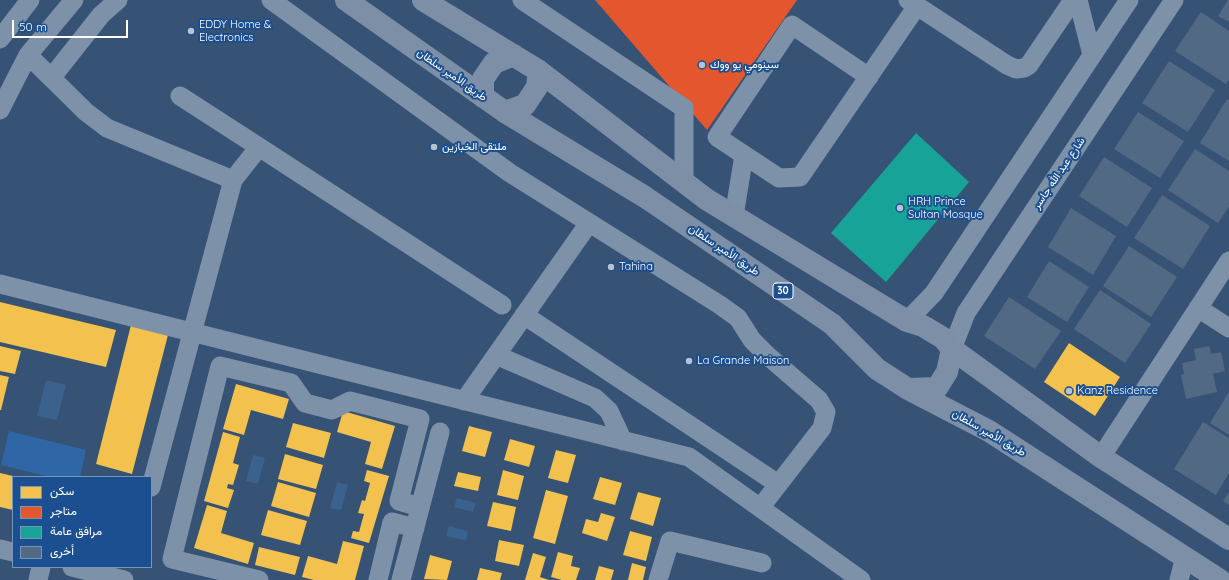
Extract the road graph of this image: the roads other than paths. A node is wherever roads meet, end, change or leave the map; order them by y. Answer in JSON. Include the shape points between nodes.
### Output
{"nodes":[{"id":1,"x":30,"y":0,"type":"edge"},
{"id":2,"x":74,"y":0,"type":"edge"},
{"id":3,"x":118,"y":0,"type":"edge"},
{"id":4,"x":271,"y":0,"type":"edge"},
{"id":5,"x":346,"y":0,"type":"edge"},
{"id":6,"x":423,"y":0,"type":"edge"},
{"id":7,"x":522,"y":0,"type":"edge"},
{"id":8,"x":1073,"y":0,"type":"edge"},
{"id":9,"x":1078,"y":0,"type":"edge"},
{"id":10,"x":1129,"y":0,"type":"edge"},
{"id":11,"x":1174,"y":0,"type":"edge"},
{"id":12,"x":913,"y":3,"type":"edge"},
{"id":13,"x":0,"y":39,"type":"edge"},
{"id":14,"x":1092,"y":54,"type":"junction"},
{"id":15,"x":28,"y":55,"type":"junction"},
{"id":16,"x":514,"y":55,"type":"junction"},
{"id":17,"x":539,"y":71,"type":"junction"},
{"id":18,"x":52,"y":77,"type":"junction"},
{"id":19,"x":869,"y":77,"type":"junction"},
{"id":20,"x":180,"y":96,"type":"dead end"},
{"id":21,"x":483,"y":97,"type":"junction"},
{"id":22,"x":0,"y":110,"type":"edge"},
{"id":23,"x":505,"y":112,"type":"junction"},
{"id":24,"x":259,"y":148,"type":"junction"},
{"id":25,"x":744,"y":155,"type":"junction"},
{"id":26,"x":233,"y":180,"type":"junction"},
{"id":27,"x":684,"y":182,"type":"junction"},
{"id":28,"x":734,"y":216,"type":"junction"},
{"id":29,"x":589,"y":223,"type":"junction"},
{"id":30,"x":1229,"y":261,"type":"edge"},
{"id":31,"x":0,"y":284,"type":"edge"},
{"id":32,"x":502,"y":305,"type":"dead end"},
{"id":33,"x":1198,"y":308,"type":"junction"},
{"id":34,"x":524,"y":315,"type":"junction"},
{"id":35,"x":907,"y":321,"type":"junction"},
{"id":36,"x":1229,"y":328,"type":"edge"},
{"id":37,"x":192,"y":332,"type":"junction"},
{"id":38,"x":952,"y":349,"type":"junction"},
{"id":39,"x":496,"y":355,"type":"junction"},
{"id":40,"x":908,"y":389,"type":"junction"},
{"id":41,"x":464,"y":400,"type":"junction"},
{"id":42,"x":440,"y":432,"type":"dead end"},
{"id":43,"x":623,"y":441,"type":"junction"},
{"id":44,"x":1101,"y":457,"type":"junction"},
{"id":45,"x":152,"y":483,"type":"edge"},
{"id":46,"x":778,"y":484,"type":"junction"},
{"id":47,"x":420,"y":507,"type":"junction"},
{"id":48,"x":760,"y":508,"type":"junction"},
{"id":49,"x":415,"y":528,"type":"junction"},
{"id":50,"x":1229,"y":539,"type":"edge"},
{"id":51,"x":0,"y":549,"type":"edge"},
{"id":52,"x":12,"y":552,"type":"edge"},
{"id":53,"x":1185,"y":557,"type":"junction"},
{"id":54,"x":762,"y":563,"type":"dead end"},
{"id":55,"x":41,"y":568,"type":"edge"},
{"id":56,"x":76,"y":568,"type":"edge"},
{"id":57,"x":130,"y":568,"type":"edge"},
{"id":58,"x":38,"y":580,"type":"edge"},
{"id":59,"x":125,"y":580,"type":"edge"},
{"id":60,"x":259,"y":580,"type":"edge"},
{"id":61,"x":378,"y":580,"type":"edge"},
{"id":62,"x":401,"y":580,"type":"edge"},
{"id":63,"x":658,"y":580,"type":"edge"},
{"id":64,"x":861,"y":580,"type":"edge"},
{"id":65,"x":1179,"y":580,"type":"edge"},
{"id":66,"x":1220,"y":580,"type":"edge"}],
"edges":[{"from":1,"to":13,"type":"street"},
{"from":2,"to":15,"type":"street"},
{"from":3,"to":18,"type":"street","via":[[101,15]]},
{"from":4,"to":29,"type":"street","via":[[510,174]]},
{"from":5,"to":21,"type":"main road","name":"طريق الأمير سلطان","number":"30"},
{"from":6,"to":16,"type":"main road"},
{"from":7,"to":27,"type":"street","via":[[684,108]]},
{"from":8,"to":12,"type":"street","via":[[1030,65],[1016,69]]},
{"from":9,"to":14,"type":"street"},
{"from":10,"to":14,"type":"street"},
{"from":11,"to":38,"type":"street","name":"شارع عبد الله جاسر","via":[[966,313]]},
{"from":12,"to":19,"type":"street"},
{"from":14,"to":35,"type":"street","via":[[934,293]]},
{"from":15,"to":18,"type":"street"},
{"from":15,"to":22,"type":"street"},
{"from":16,"to":17,"type":"main road"},
{"from":16,"to":21,"type":"main road","via":[[494,63],[483,79]]},
{"from":17,"to":23,"type":"main road","via":[[537,87],[525,105]]},
{"from":17,"to":27,"type":"main road"},
{"from":18,"to":26,"type":"street","via":[[86,112],[107,128]]},
{"from":19,"to":25,"type":"street","via":[[800,177],[778,178]]},
{"from":19,"to":25,"type":"street","via":[[792,25],[717,137]]},
{"from":20,"to":24,"type":"street"},
{"from":21,"to":23,"type":"main road","name":"طريق الأمير سلطان","number":"30"},
{"from":23,"to":40,"type":"main road","name":"طريق الأمير سلطان","number":"30","via":[[645,197],[832,324],[877,369]]},
{"from":24,"to":26,"type":"street"},
{"from":24,"to":32,"type":"street"},
{"from":25,"to":28,"type":"street"},
{"from":26,"to":37,"type":"street"},
{"from":27,"to":28,"type":"main road"},
{"from":28,"to":35,"type":"main road"},
{"from":29,"to":34,"type":"street"},
{"from":29,"to":46,"type":"street","via":[[738,318],[752,340],[819,400],[826,412],[822,428]]},
{"from":30,"to":33,"type":"street"},
{"from":31,"to":37,"type":"street"},
{"from":33,"to":36,"type":"street"},
{"from":33,"to":44,"type":"street"},
{"from":34,"to":39,"type":"street"},
{"from":34,"to":46,"type":"street"},
{"from":35,"to":38,"type":"main road","via":[[923,326],[943,338]]},
{"from":37,"to":41,"type":"street"},
{"from":37,"to":45,"type":"street"},
{"from":38,"to":40,"type":"main road","via":[[947,372],[937,388]]},
{"from":38,"to":44,"type":"main road"},
{"from":39,"to":41,"type":"street"},
{"from":39,"to":43,"type":"street","via":[[595,398],[609,411]]},
{"from":40,"to":53,"type":"main road","name":"طريق الأمير سلطان","number":"30","via":[[988,430]]},
{"from":41,"to":43,"type":"street"},
{"from":42,"to":47,"type":"street"},
{"from":43,"to":48,"type":"street","via":[[689,457]]},
{"from":44,"to":50,"type":"main road"},
{"from":46,"to":48,"type":"street"},
{"from":47,"to":49,"type":"street"},
{"from":47,"to":60,"type":"street","via":[[399,501],[420,419],[350,401],[332,410],[306,403],[291,383],[220,366],[172,559]]},
{"from":48,"to":64,"type":"street"},
{"from":49,"to":61,"type":"street","via":[[392,522]]},
{"from":49,"to":62,"type":"street"},
{"from":51,"to":52,"type":"street"},
{"from":53,"to":65,"type":"street"},
{"from":53,"to":66,"type":"main road","name":"طريق الأمير سلطان","number":"30"},
{"from":54,"to":63,"type":"street","via":[[670,541]]},
{"from":55,"to":58,"type":"street"},
{"from":56,"to":59,"type":"street"},
{"from":57,"to":59,"type":"street"}]}
